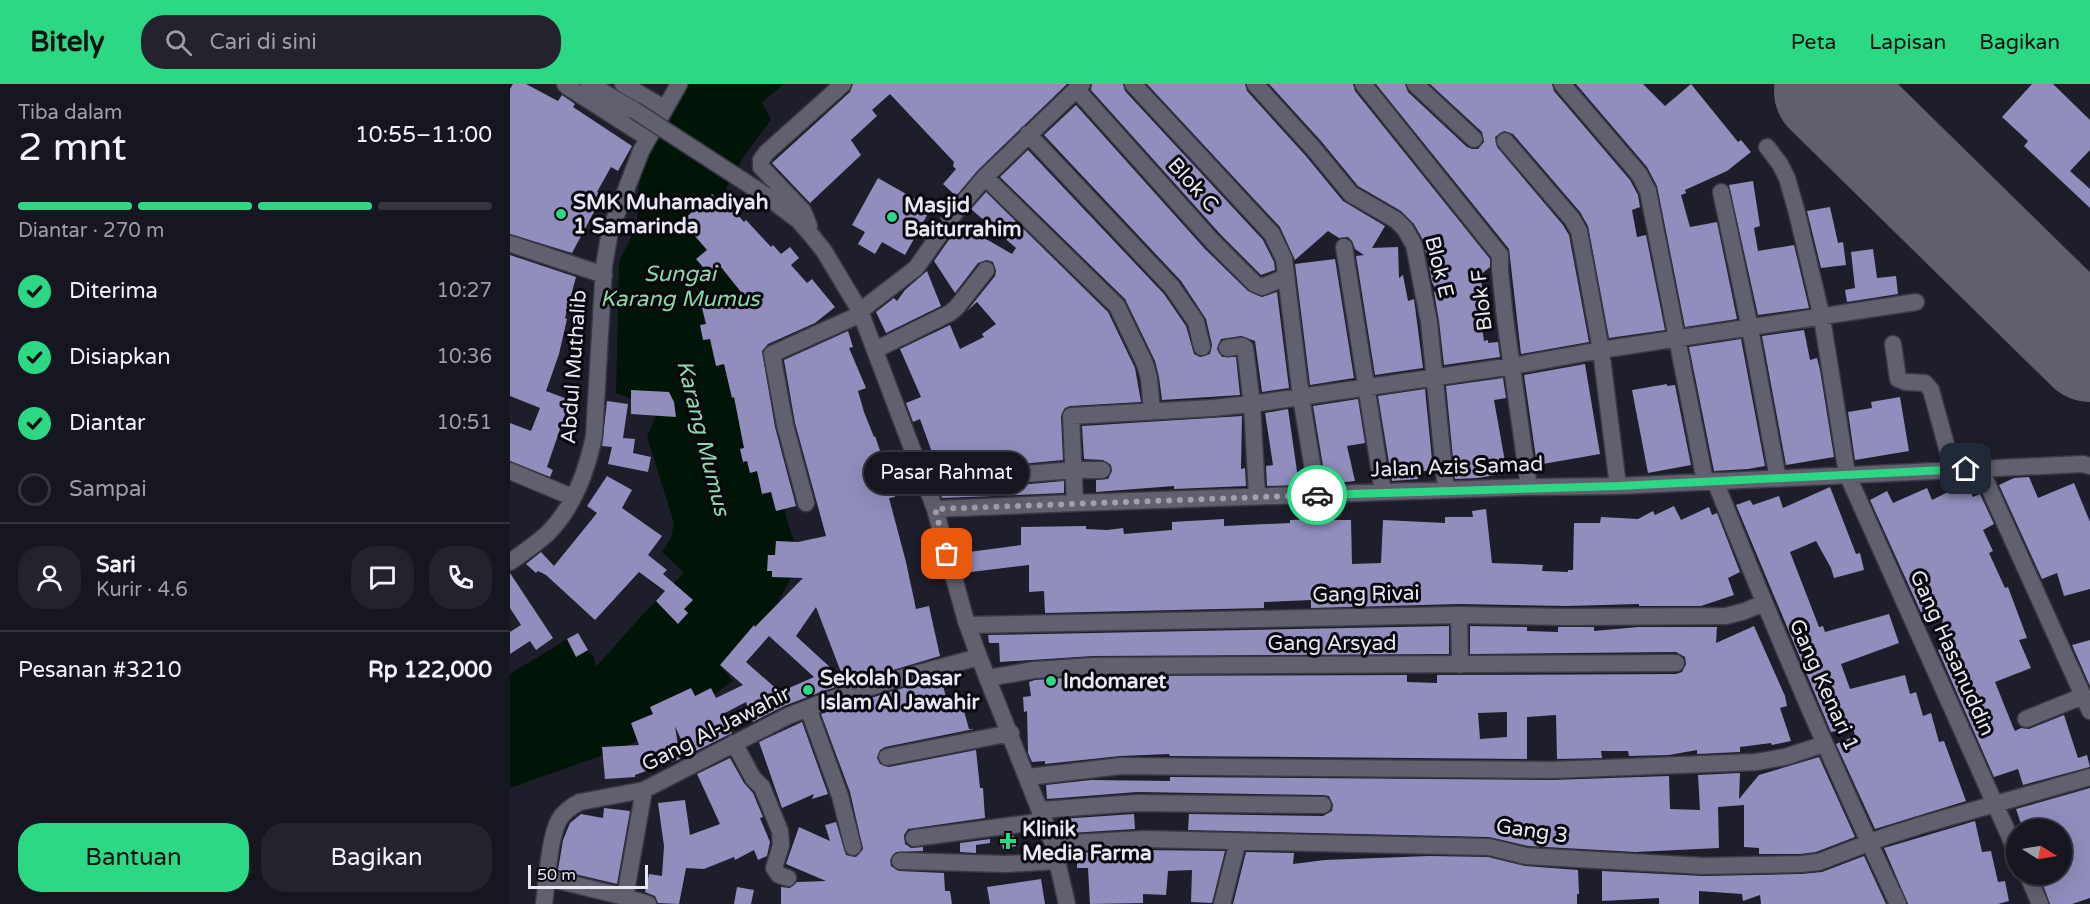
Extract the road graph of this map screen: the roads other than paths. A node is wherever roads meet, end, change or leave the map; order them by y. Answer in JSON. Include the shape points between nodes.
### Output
{"nodes":[{"id":1,"x":565,"y":84,"type":"edge"},
{"id":2,"x":589,"y":84,"type":"edge"},
{"id":3,"x":623,"y":84,"type":"edge"},
{"id":4,"x":679,"y":84,"type":"edge"},
{"id":5,"x":843,"y":84,"type":"edge"},
{"id":6,"x":1133,"y":84,"type":"edge"},
{"id":7,"x":1255,"y":84,"type":"edge"},
{"id":8,"x":1363,"y":84,"type":"edge"},
{"id":9,"x":1415,"y":84,"type":"edge"},
{"id":10,"x":1562,"y":84,"type":"edge"},
{"id":11,"x":1079,"y":86,"type":"edge"},
{"id":12,"x":664,"y":108,"type":"junction"},
{"id":13,"x":1028,"y":134,"type":"junction"},
{"id":14,"x":1474,"y":139,"type":"dead end"},
{"id":15,"x":1504,"y":141,"type":"dead end"},
{"id":16,"x":644,"y":144,"type":"junction"},
{"id":17,"x":1767,"y":147,"type":"dead end"},
{"id":18,"x":985,"y":177,"type":"junction"},
{"id":19,"x":1721,"y":192,"type":"dead end"},
{"id":20,"x":812,"y":236,"type":"junction"},
{"id":21,"x":511,"y":244,"type":"edge"},
{"id":22,"x":1344,"y":247,"type":"dead end"},
{"id":23,"x":986,"y":270,"type":"dead end"},
{"id":24,"x":604,"y":275,"type":"junction"},
{"id":25,"x":1286,"y":277,"type":"junction"},
{"id":26,"x":1916,"y":302,"type":"dead end"},
{"id":27,"x":860,"y":312,"type":"junction"},
{"id":28,"x":1822,"y":318,"type":"junction"},
{"id":29,"x":1750,"y":328,"type":"junction"},
{"id":30,"x":1678,"y":339,"type":"junction"},
{"id":31,"x":1893,"y":344,"type":"dead end"},
{"id":32,"x":1202,"y":347,"type":"dead end"},
{"id":33,"x":1227,"y":348,"type":"dead end"},
{"id":34,"x":875,"y":350,"type":"junction"},
{"id":35,"x":1600,"y":350,"type":"junction"},
{"id":36,"x":1513,"y":366,"type":"junction"},
{"id":37,"x":1435,"y":377,"type":"junction"},
{"id":38,"x":1367,"y":387,"type":"junction"},
{"id":39,"x":1301,"y":397,"type":"junction"},
{"id":40,"x":1252,"y":404,"type":"junction"},
{"id":41,"x":1152,"y":411,"type":"junction"},
{"id":42,"x":2090,"y":466,"type":"edge"},
{"id":43,"x":1980,"y":468,"type":"junction"},
{"id":44,"x":1074,"y":470,"type":"junction"},
{"id":45,"x":1102,"y":470,"type":"dead end"},
{"id":46,"x":1953,"y":470,"type":"junction"},
{"id":47,"x":510,"y":471,"type":"edge"},
{"id":48,"x":1848,"y":474,"type":"junction"},
{"id":49,"x":1778,"y":479,"type":"junction"},
{"id":50,"x":1710,"y":481,"type":"junction"},
{"id":51,"x":926,"y":485,"type":"junction"},
{"id":52,"x":1618,"y":486,"type":"junction"},
{"id":53,"x":1529,"y":487,"type":"junction"},
{"id":54,"x":1446,"y":490,"type":"junction"},
{"id":55,"x":1383,"y":492,"type":"junction"},
{"id":56,"x":1317,"y":495,"type":"junction"},
{"id":57,"x":1257,"y":496,"type":"junction"},
{"id":58,"x":572,"y":497,"type":"junction"},
{"id":59,"x":1075,"y":502,"type":"junction"},
{"id":60,"x":806,"y":503,"type":"dead end"},
{"id":61,"x":935,"y":509,"type":"junction"},
{"id":62,"x":510,"y":562,"type":"edge"},
{"id":63,"x":1764,"y":603,"type":"junction"},
{"id":64,"x":1460,"y":615,"type":"junction"},
{"id":65,"x":968,"y":625,"type":"junction"},
{"id":66,"x":979,"y":657,"type":"junction"},
{"id":67,"x":1676,"y":663,"type":"dead end"},
{"id":68,"x":1460,"y":665,"type":"junction"},
{"id":69,"x":988,"y":678,"type":"junction"},
{"id":70,"x":2087,"y":704,"type":"edge"},
{"id":71,"x":808,"y":708,"type":"junction"},
{"id":72,"x":2026,"y":719,"type":"dead end"},
{"id":73,"x":1011,"y":733,"type":"junction"},
{"id":74,"x":734,"y":742,"type":"junction"},
{"id":75,"x":1824,"y":744,"type":"junction"},
{"id":76,"x":887,"y":757,"type":"dead end"},
{"id":77,"x":1028,"y":777,"type":"junction"},
{"id":78,"x":2090,"y":777,"type":"edge"},
{"id":79,"x":644,"y":790,"type":"junction"},
{"id":80,"x":1994,"y":803,"type":"junction"},
{"id":81,"x":1323,"y":805,"type":"dead end"},
{"id":82,"x":1043,"y":816,"type":"junction"},
{"id":83,"x":2006,"y":829,"type":"edge"},
{"id":84,"x":914,"y":838,"type":"dead end"},
{"id":85,"x":1238,"y":841,"type":"junction"},
{"id":86,"x":1053,"y":844,"type":"junction"},
{"id":87,"x":1869,"y":844,"type":"junction"},
{"id":88,"x":853,"y":848,"type":"dead end"},
{"id":89,"x":900,"y":861,"type":"dead end"},
{"id":90,"x":1057,"y":861,"type":"junction"},
{"id":91,"x":548,"y":878,"type":"junction"},
{"id":92,"x":788,"y":878,"type":"dead end"},
{"id":93,"x":2032,"y":885,"type":"edge"},
{"id":94,"x":625,"y":897,"type":"junction"},
{"id":95,"x":544,"y":904,"type":"edge"},
{"id":96,"x":648,"y":904,"type":"edge"},
{"id":97,"x":1067,"y":904,"type":"edge"},
{"id":98,"x":1222,"y":904,"type":"edge"},
{"id":99,"x":1898,"y":904,"type":"edge"},
{"id":100,"x":2040,"y":904,"type":"edge"}],
"edges":[{"from":1,"to":16,"type":"street"},
{"from":2,"to":20,"type":"street","bridge":true,"via":[[765,195]]},
{"from":3,"to":12,"type":"street"},
{"from":4,"to":12,"type":"street","name":"Abdul Muthalib"},
{"from":5,"to":20,"type":"street","via":[[761,160],[761,167],[803,211]]},
{"from":6,"to":25,"type":"street","via":[[1272,234],[1284,259]]},
{"from":7,"to":37,"type":"street","name":"Blok E","via":[[1351,194],[1396,220],[1410,237],[1429,322]]},
{"from":8,"to":36,"type":"street","name":"Blok F","via":[[1498,251]]},
{"from":9,"to":14,"type":"street"},
{"from":10,"to":30,"type":"street","name":"Gang Kenari 1","via":[[1640,174],[1648,191]]},
{"from":11,"to":13,"type":"street"},
{"from":11,"to":25,"type":"street","name":"Blok C","via":[[1213,242],[1255,284],[1262,286]]},
{"from":12,"to":16,"type":"street","name":"Abdul Muthalib"},
{"from":13,"to":18,"type":"street"},
{"from":13,"to":32,"type":"street","via":[[1172,287],[1196,322]]},
{"from":15,"to":35,"type":"street","via":[[1579,231]]},
{"from":16,"to":24,"type":"street","name":"Abdul Muthalib","via":[[614,216]]},
{"from":17,"to":28,"type":"street","name":"Gang Hasanuddin","via":[[1780,164],[1793,196]]},
{"from":18,"to":27,"type":"street","via":[[916,268]]},
{"from":18,"to":41,"type":"street","via":[[1117,306],[1145,364]]},
{"from":19,"to":29,"type":"street"},
{"from":20,"to":27,"type":"street"},
{"from":21,"to":24,"type":"street"},
{"from":22,"to":38,"type":"street"},
{"from":23,"to":34,"type":"street","via":[[957,308]]},
{"from":24,"to":58,"type":"street","name":"Abdul Muthalib","via":[[594,436],[589,459]]},
{"from":25,"to":39,"type":"street"},
{"from":26,"to":28,"type":"street"},
{"from":27,"to":34,"type":"street"},
{"from":27,"to":60,"type":"street","via":[[772,354],[785,425]]},
{"from":28,"to":29,"type":"street"},
{"from":28,"to":48,"type":"street","name":"Gang Hasanuddin"},
{"from":29,"to":30,"type":"street"},
{"from":29,"to":49,"type":"street"},
{"from":30,"to":35,"type":"street"},
{"from":30,"to":50,"type":"street","name":"Gang Kenari 1"},
{"from":31,"to":46,"type":"street","via":[[1898,379],[1921,382],[1931,390]]},
{"from":33,"to":40,"type":"street","via":[[1245,348]]},
{"from":34,"to":51,"type":"street"},
{"from":35,"to":36,"type":"street"},
{"from":35,"to":52,"type":"street"},
{"from":36,"to":37,"type":"street"},
{"from":36,"to":53,"type":"street","name":"Blok F"},
{"from":37,"to":38,"type":"street"},
{"from":37,"to":54,"type":"street","name":"Blok E"},
{"from":38,"to":39,"type":"street"},
{"from":38,"to":55,"type":"street"},
{"from":39,"to":40,"type":"street"},
{"from":39,"to":56,"type":"street"},
{"from":40,"to":41,"type":"street"},
{"from":40,"to":57,"type":"street"},
{"from":41,"to":44,"type":"street","via":[[1071,416]]},
{"from":42,"to":43,"type":"street","name":"Jalan Azis Samad"},
{"from":43,"to":46,"type":"street","name":"Jalan Azis Samad"},
{"from":43,"to":70,"type":"street"},
{"from":44,"to":45,"type":"street"},
{"from":44,"to":51,"type":"street"},
{"from":44,"to":59,"type":"street"},
{"from":46,"to":48,"type":"street","name":"Jalan Azis Samad"},
{"from":47,"to":58,"type":"street"},
{"from":48,"to":49,"type":"street","name":"Jalan Azis Samad"},
{"from":48,"to":80,"type":"street","name":"Gang Hasanuddin"},
{"from":49,"to":50,"type":"street","name":"Jalan Azis Samad"},
{"from":50,"to":52,"type":"street","name":"Jalan Azis Samad"},
{"from":50,"to":63,"type":"street","name":"Gang Kenari 1"},
{"from":51,"to":61,"type":"street"},
{"from":52,"to":53,"type":"street","name":"Jalan Azis Samad"},
{"from":53,"to":54,"type":"street","name":"Jalan Azis Samad"},
{"from":54,"to":55,"type":"street","name":"Jalan Azis Samad"},
{"from":55,"to":56,"type":"street","name":"Jalan Azis Samad"},
{"from":56,"to":57,"type":"street","name":"Jalan Azis Samad"},
{"from":57,"to":59,"type":"street","name":"Jalan Azis Samad"},
{"from":58,"to":62,"type":"street","name":"Abdul Muthalib","via":[[548,533]]},
{"from":59,"to":61,"type":"street","name":"Jalan Azis Samad"},
{"from":61,"to":65,"type":"street"},
{"from":63,"to":64,"type":"street","name":"Gang Rivai","via":[[1726,616]]},
{"from":63,"to":75,"type":"street","name":"Gang Kenari 1"},
{"from":64,"to":65,"type":"street","name":"Gang Rivai"},
{"from":64,"to":68,"type":"street"},
{"from":65,"to":66,"type":"street"},
{"from":66,"to":69,"type":"street"},
{"from":66,"to":71,"type":"street","name":"Gang Al-Jawahir"},
{"from":67,"to":68,"type":"street","name":"Gang Arsyad"},
{"from":68,"to":69,"type":"street","name":"Gang Arsyad","via":[[1066,667]]},
{"from":69,"to":73,"type":"street"},
{"from":70,"to":72,"type":"street"},
{"from":71,"to":74,"type":"street","name":"Gang Al-Jawahir"},
{"from":71,"to":88,"type":"street","via":[[840,796]]},
{"from":73,"to":76,"type":"street"},
{"from":73,"to":77,"type":"street"},
{"from":74,"to":79,"type":"street","name":"Gang Al-Jawahir"},
{"from":74,"to":92,"type":"street","via":[[762,787],[780,831],[782,845],[774,868]]},
{"from":75,"to":77,"type":"street","via":[[1756,762],[1552,770],[1120,766]]},
{"from":75,"to":87,"type":"street","name":"Gang Kenari 1"},
{"from":77,"to":82,"type":"street"},
{"from":78,"to":80,"type":"street","name":"Gang 3"},
{"from":79,"to":91,"type":"street","name":"Gang Al-Jawahir","via":[[571,806],[554,833]]},
{"from":79,"to":94,"type":"street"},
{"from":80,"to":83,"type":"street","name":"Gang Hasanuddin"},
{"from":80,"to":87,"type":"street","name":"Gang 3"},
{"from":81,"to":82,"type":"street","via":[[1137,803]]},
{"from":82,"to":84,"type":"street"},
{"from":82,"to":86,"type":"street"},
{"from":85,"to":86,"type":"street","name":"Gang 3","via":[[1144,839]]},
{"from":85,"to":87,"type":"street","name":"Gang 3","via":[[1489,847],[1526,856],[1704,866],[1819,862]]},
{"from":85,"to":98,"type":"street"},
{"from":86,"to":90,"type":"street"},
{"from":87,"to":99,"type":"street","name":"Gang Kenari 1"},
{"from":89,"to":90,"type":"street"},
{"from":90,"to":97,"type":"street"},
{"from":91,"to":94,"type":"street"},
{"from":91,"to":95,"type":"street","name":"Gang Al-Jawahir"},
{"from":93,"to":100,"type":"street"},
{"from":94,"to":96,"type":"street"}]}
